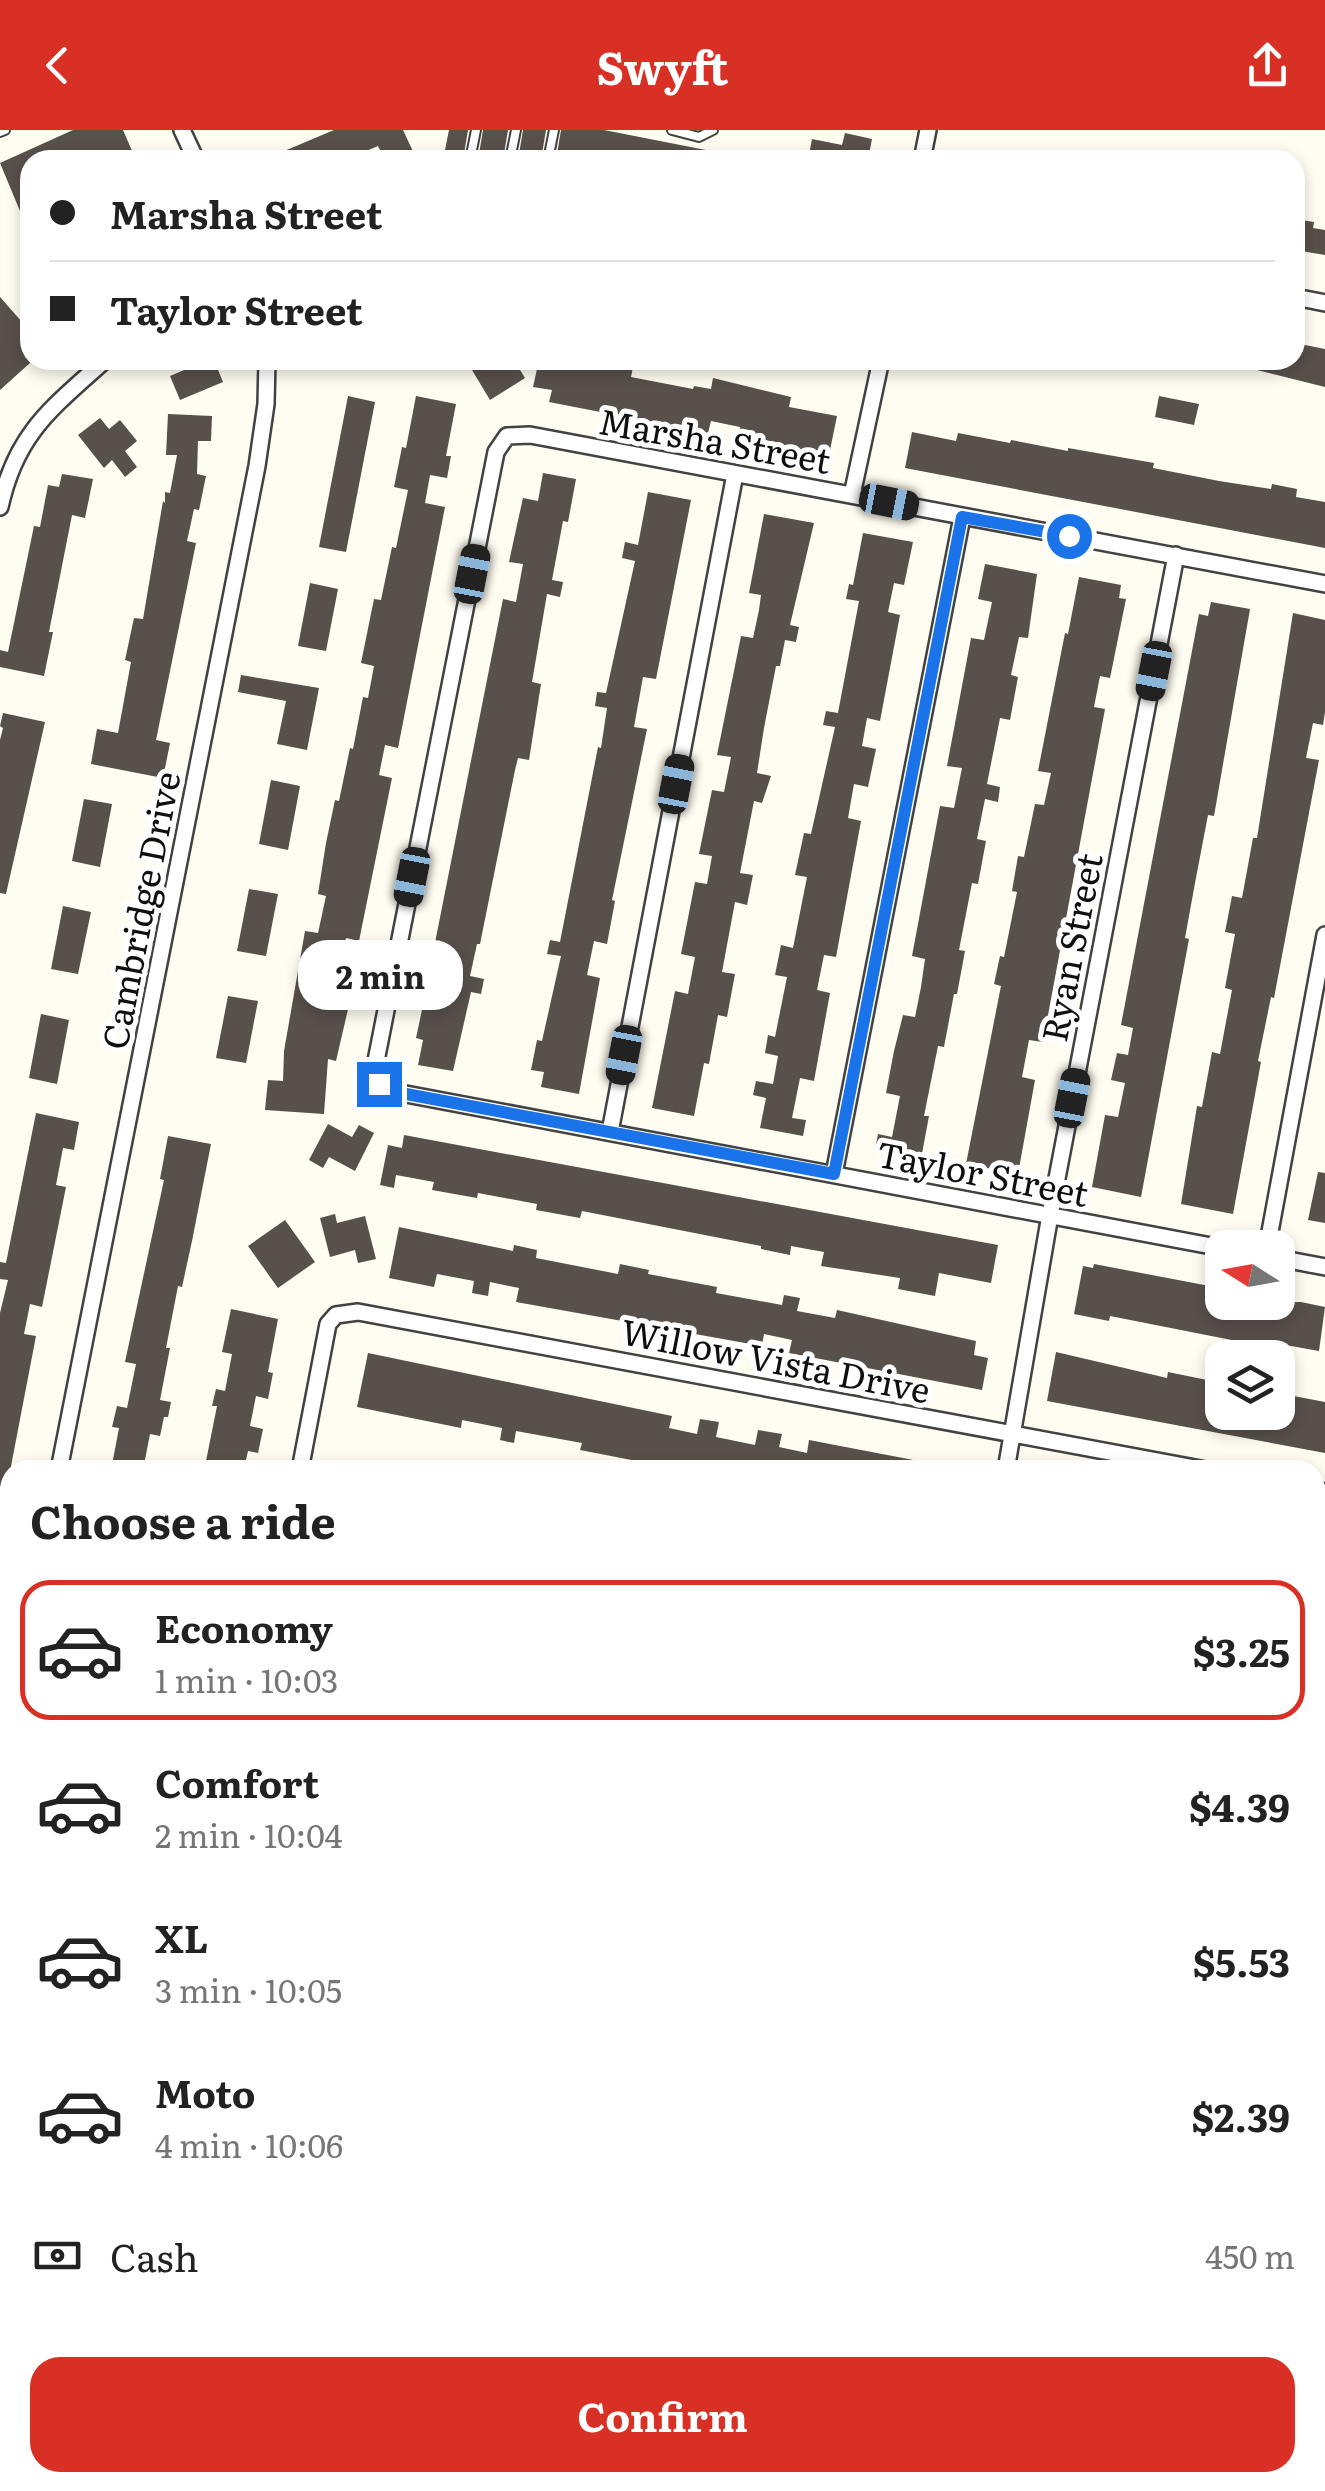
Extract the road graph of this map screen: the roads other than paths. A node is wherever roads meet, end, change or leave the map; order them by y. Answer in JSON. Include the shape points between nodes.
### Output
{"nodes":[{"id":1,"x":672,"y":130,"type":"edge"},
{"id":2,"x":713,"y":130,"type":"edge"},
{"id":3,"x":94,"y":370,"type":"edge"},
{"id":4,"x":267,"y":370,"type":"edge"},
{"id":5,"x":879,"y":370,"type":"edge"},
{"id":6,"x":735,"y":474,"type":"junction"},
{"id":7,"x":852,"y":495,"type":"junction"},
{"id":8,"x":0,"y":507,"type":"edge"},
{"id":9,"x":962,"y":517,"type":"junction"},
{"id":10,"x":1176,"y":555,"type":"junction"},
{"id":11,"x":1325,"y":584,"type":"edge"},
{"id":12,"x":1325,"y":935,"type":"edge"},
{"id":13,"x":379,"y":1084,"type":"joint"},
{"id":14,"x":610,"y":1132,"type":"junction"},
{"id":15,"x":834,"y":1174,"type":"junction"},
{"id":16,"x":1050,"y":1215,"type":"junction"},
{"id":17,"x":1269,"y":1230,"type":"edge"},
{"id":18,"x":1205,"y":1245,"type":"edge"},
{"id":19,"x":1295,"y":1261,"type":"edge"},
{"id":20,"x":1325,"y":1267,"type":"edge"},
{"id":21,"x":1012,"y":1434,"type":"junction"},
{"id":22,"x":61,"y":1460,"type":"edge"},
{"id":23,"x":302,"y":1460,"type":"edge"},
{"id":24,"x":1008,"y":1460,"type":"edge"},
{"id":25,"x":1152,"y":1460,"type":"edge"}],
"edges":[{"from":1,"to":2,"type":"lane","via":[[699,136]]},
{"from":3,"to":8,"type":"street","via":[[30,432],[6,478]]},
{"from":4,"to":22,"type":"street","name":"Cambridge Drive","via":[[257,466]]},
{"from":5,"to":7,"type":"street"},
{"from":6,"to":7,"type":"street","name":"Marsha Street"},
{"from":6,"to":13,"type":"street","name":"Marsha Street","via":[[530,435],[507,436],[496,452],[375,1066]]},
{"from":6,"to":14,"type":"street"},
{"from":7,"to":9,"type":"street","name":"Marsha Street"},
{"from":9,"to":10,"type":"street","name":"Marsha Street"},
{"from":9,"to":15,"type":"street"},
{"from":10,"to":11,"type":"street","name":"Marsha Street"},
{"from":10,"to":16,"type":"street","name":"Ryan Street"},
{"from":12,"to":17,"type":"street"},
{"from":13,"to":14,"type":"street","name":"Taylor Street"},
{"from":14,"to":15,"type":"street","name":"Taylor Street"},
{"from":15,"to":16,"type":"street","name":"Taylor Street"},
{"from":16,"to":18,"type":"street","name":"Taylor Street"},
{"from":16,"to":21,"type":"street","name":"Ryan Street"},
{"from":19,"to":20,"type":"street"},
{"from":21,"to":23,"type":"street","name":"Willow Vista Drive","via":[[358,1312],[336,1315],[326,1334]]},
{"from":21,"to":24,"type":"street","name":"Ryan Street"},
{"from":21,"to":25,"type":"street","name":"Willow Vista Drive"}]}
